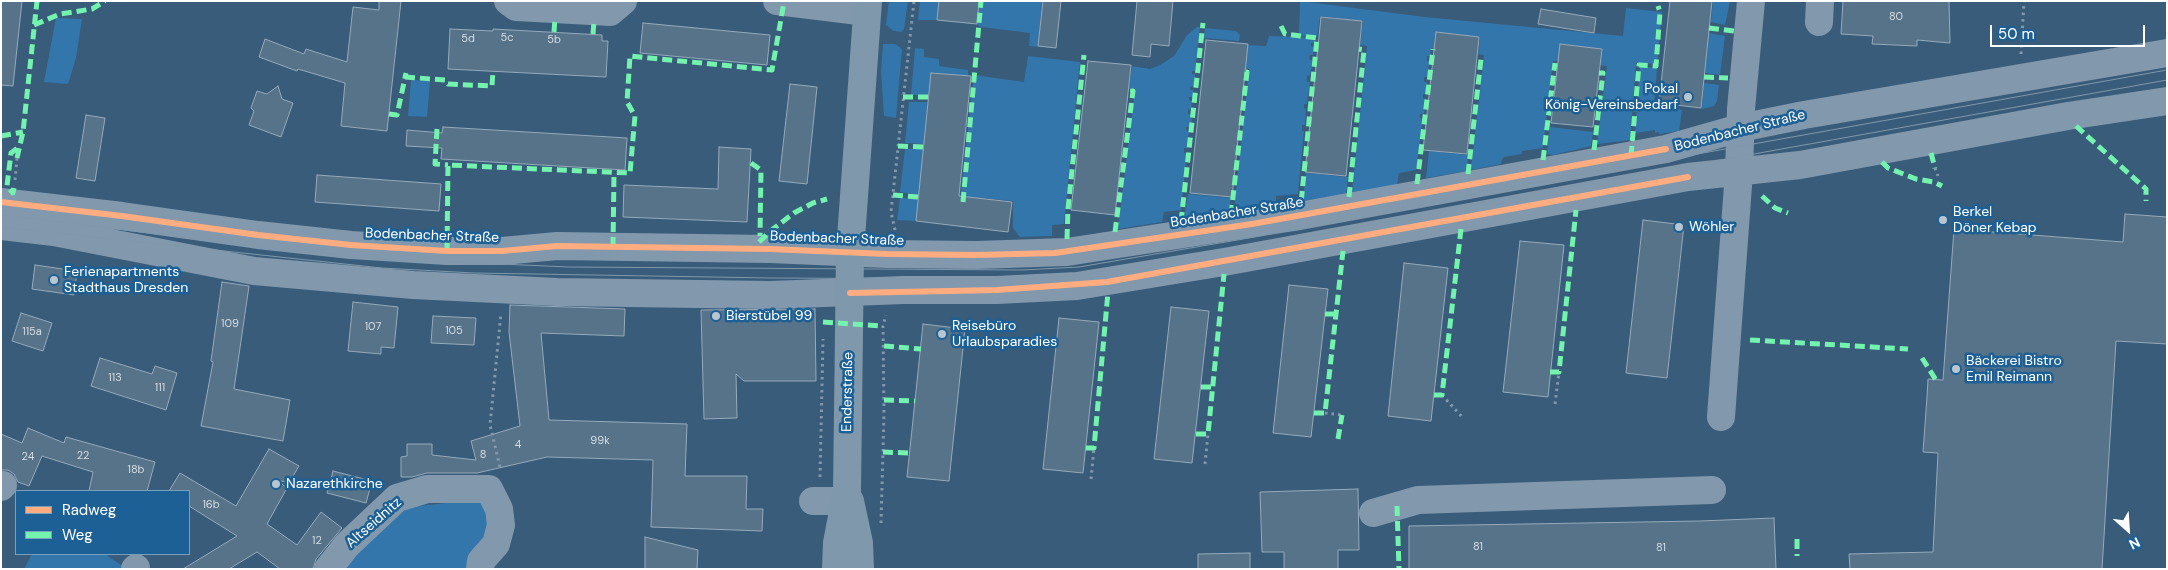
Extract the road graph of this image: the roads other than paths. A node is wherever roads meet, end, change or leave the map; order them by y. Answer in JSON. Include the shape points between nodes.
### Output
{"nodes":[{"id":1,"x":508,"y":1,"type":"edge"},
{"id":2,"x":623,"y":1,"type":"edge"},
{"id":3,"x":777,"y":1,"type":"edge"},
{"id":4,"x":1751,"y":1,"type":"edge"},
{"id":5,"x":868,"y":6,"type":"edge"},
{"id":6,"x":2167,"y":53,"type":"edge"},
{"id":7,"x":2167,"y":101,"type":"edge"},
{"id":8,"x":1740,"y":128,"type":"junction"},
{"id":9,"x":1739,"y":172,"type":"junction"},
{"id":10,"x":8,"y":195,"type":"edge"},
{"id":11,"x":1,"y":226,"type":"edge"},
{"id":12,"x":850,"y":252,"type":"junction"},
{"id":13,"x":850,"y":292,"type":"junction"},
{"id":14,"x":1721,"y":417,"type":"dead end"},
{"id":15,"x":1712,"y":490,"type":"dead end"},
{"id":16,"x":831,"y":499,"type":"junction"},
{"id":17,"x":1373,"y":513,"type":"dead end"},
{"id":18,"x":328,"y":569,"type":"edge"},
{"id":19,"x":480,"y":569,"type":"edge"},
{"id":20,"x":836,"y":569,"type":"edge"},
{"id":21,"x":860,"y":569,"type":"edge"}],
"edges":[{"from":1,"to":2,"type":"street","via":[[516,7],[610,12]]},
{"from":3,"to":5,"type":"street"},
{"from":4,"to":8,"type":"street"},
{"from":5,"to":12,"type":"main road","name":"Enderstraße"},
{"from":6,"to":8,"type":"street","name":"Bodenbacher Straße"},
{"from":7,"to":9,"type":"street","via":[[1800,165]]},
{"from":8,"to":9,"type":"street"},
{"from":8,"to":12,"type":"street","name":"Bodenbacher Straße","via":[[1631,156],[1269,222],[1067,252],[977,255]]},
{"from":9,"to":13,"type":"street","via":[[1688,177],[1107,282],[996,290]]},
{"from":9,"to":14,"type":"street"},
{"from":10,"to":12,"type":"street","name":"Bodenbacher Straße","via":[[122,216],[361,246],[447,251],[557,246]]},
{"from":11,"to":13,"type":"street","via":[[54,232],[254,271],[412,285],[770,295]]},
{"from":12,"to":13,"type":"main road","name":"Enderstraße"},
{"from":13,"to":16,"type":"main road","name":"Enderstraße"},
{"from":15,"to":17,"type":"street","via":[[1418,500]]},
{"from":16,"to":20,"type":"main road","name":"Enderstraße","via":[[837,543]]},
{"from":16,"to":21,"type":"main road","name":"Enderstraße","via":[[859,544]]},
{"from":18,"to":19,"type":"street","name":"Altseidnitz","via":[[347,545],[397,498],[427,488],[489,489],[499,508],[502,525],[496,544],[481,561]]}]}
